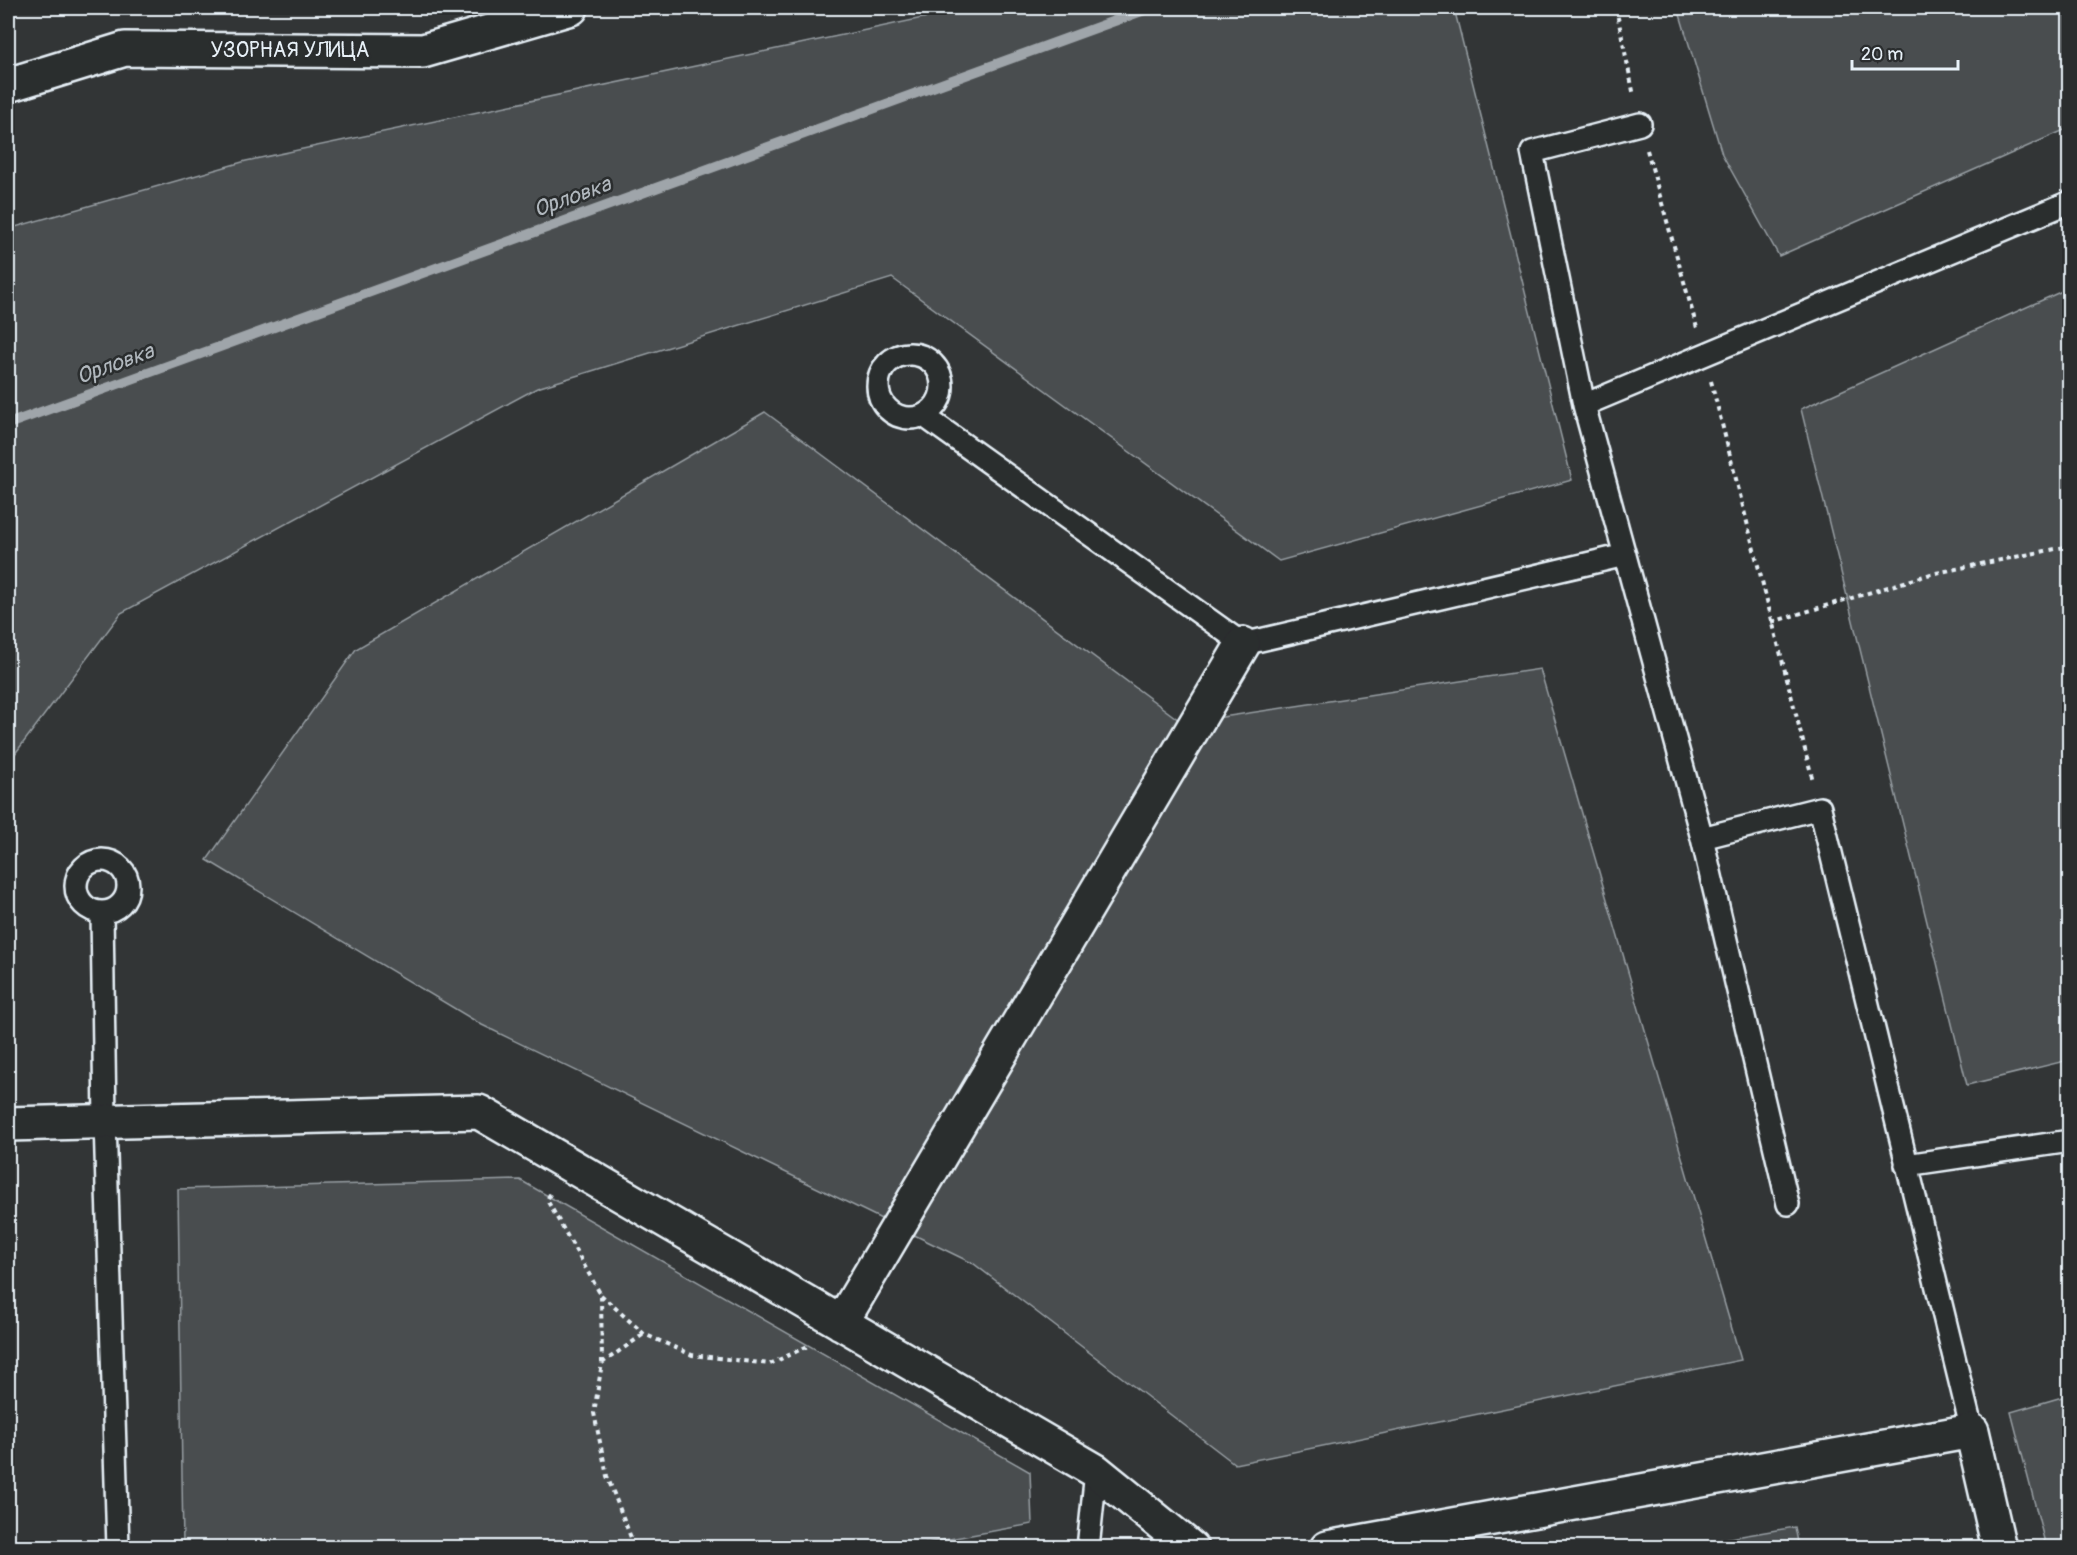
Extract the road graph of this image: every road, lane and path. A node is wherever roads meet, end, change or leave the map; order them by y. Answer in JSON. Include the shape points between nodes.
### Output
{"nodes":[{"id":1,"x":571,"y":8,"type":"edge"},
{"id":2,"x":1617,"y":8,"type":"edge"},
{"id":3,"x":8,"y":85,"type":"edge"},
{"id":4,"x":1640,"y":124,"type":"junction"},
{"id":5,"x":2070,"y":202,"type":"edge"},
{"id":6,"x":1705,"y":355,"type":"junction"},
{"id":7,"x":1584,"y":405,"type":"junction"},
{"id":8,"x":924,"y":416,"type":"dead end"},
{"id":9,"x":2070,"y":546,"type":"edge"},
{"id":10,"x":1625,"y":555,"type":"junction"},
{"id":11,"x":1772,"y":621,"type":"junction"},
{"id":12,"x":1243,"y":644,"type":"junction"},
{"id":13,"x":1820,"y":808,"type":"junction"},
{"id":14,"x":1702,"y":838,"type":"junction"},
{"id":15,"x":102,"y":912,"type":"dead end"},
{"id":16,"x":105,"y":1121,"type":"junction"},
{"id":17,"x":8,"y":1124,"type":"edge"},
{"id":18,"x":2070,"y":1142,"type":"edge"},
{"id":19,"x":1906,"y":1165,"type":"junction"},
{"id":20,"x":555,"y":1185,"type":"dead end"},
{"id":21,"x":1788,"y":1203,"type":"dead end"},
{"id":22,"x":601,"y":1295,"type":"junction"},
{"id":23,"x":841,"y":1323,"type":"junction"},
{"id":24,"x":644,"y":1334,"type":"junction"},
{"id":25,"x":602,"y":1363,"type":"junction"},
{"id":26,"x":1972,"y":1431,"type":"junction"},
{"id":27,"x":1096,"y":1471,"type":"junction"},
{"id":28,"x":118,"y":1548,"type":"edge"},
{"id":29,"x":635,"y":1548,"type":"edge"},
{"id":30,"x":1088,"y":1548,"type":"edge"},
{"id":31,"x":1191,"y":1548,"type":"edge"},
{"id":32,"x":1327,"y":1548,"type":"edge"},
{"id":33,"x":1999,"y":1548,"type":"edge"}],
"edges":[{"from":1,"to":3,"type":"street","name":"УЗОРНАЯ УЛИЦА","via":[[423,51],[125,49]]},
{"from":2,"to":4,"type":"path"},
{"from":4,"to":6,"type":"path"},
{"from":4,"to":7,"type":"lane","via":[[1532,152]]},
{"from":5,"to":6,"type":"lane"},
{"from":6,"to":7,"type":"lane"},
{"from":6,"to":11,"type":"path"},
{"from":7,"to":10,"type":"lane"},
{"from":8,"to":12,"type":"lane"},
{"from":9,"to":11,"type":"path","via":[[1931,574]]},
{"from":10,"to":12,"type":"lane"},
{"from":10,"to":14,"type":"lane"},
{"from":11,"to":13,"type":"path"},
{"from":12,"to":23,"type":"street"},
{"from":13,"to":14,"type":"lane"},
{"from":13,"to":19,"type":"lane"},
{"from":14,"to":21,"type":"lane"},
{"from":15,"to":16,"type":"lane"},
{"from":16,"to":17,"type":"street"},
{"from":16,"to":23,"type":"street","via":[[479,1112]]},
{"from":16,"to":28,"type":"lane"},
{"from":18,"to":19,"type":"lane"},
{"from":19,"to":26,"type":"lane"},
{"from":20,"to":22,"type":"path","via":[[547,1200]]},
{"from":22,"to":24,"type":"path"},
{"from":22,"to":25,"type":"path"},
{"from":23,"to":24,"type":"path","via":[[825,1338],[770,1364],[692,1355]]},
{"from":23,"to":27,"type":"street"},
{"from":24,"to":25,"type":"path"},
{"from":25,"to":29,"type":"path","via":[[594,1413],[606,1476]]},
{"from":26,"to":32,"type":"street"},
{"from":26,"to":33,"type":"street"},
{"from":27,"to":30,"type":"lane"},
{"from":27,"to":31,"type":"street"}]}
